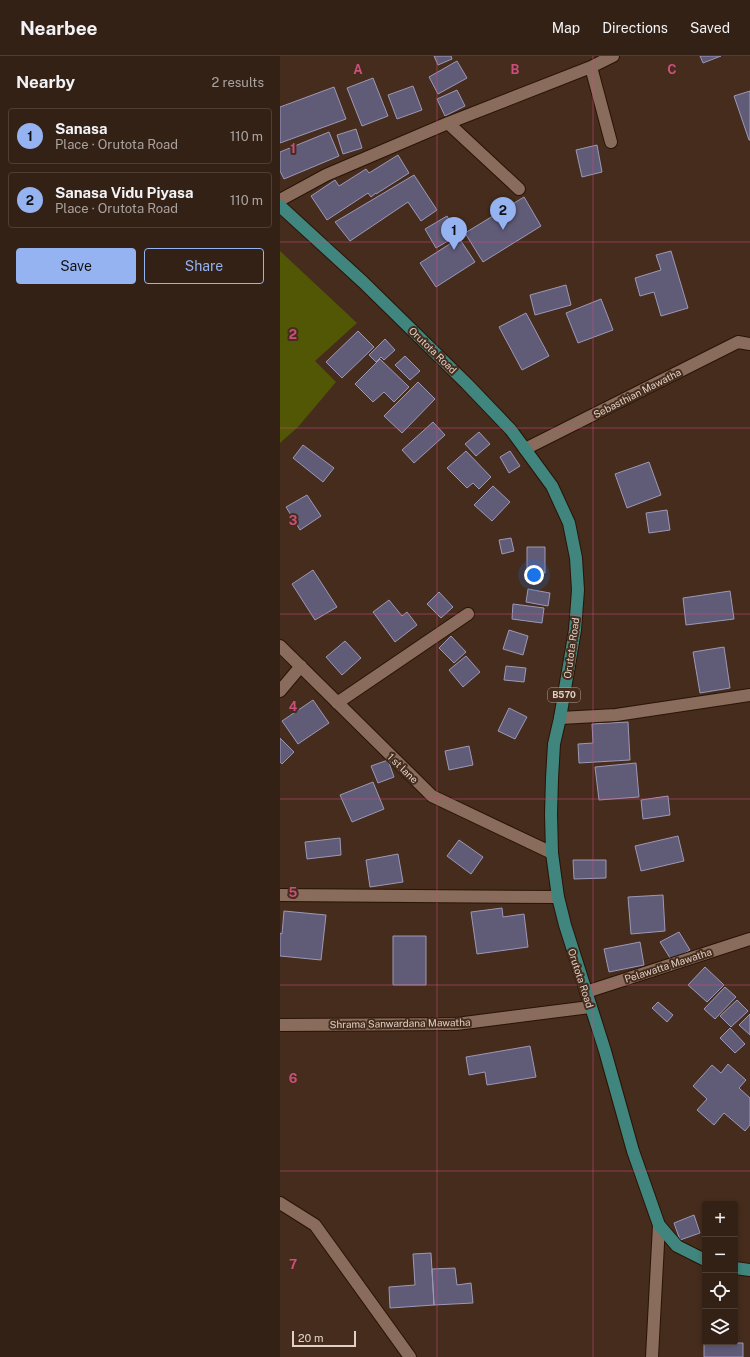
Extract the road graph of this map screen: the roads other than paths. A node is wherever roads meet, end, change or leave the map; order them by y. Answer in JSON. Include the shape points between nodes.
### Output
{"nodes":[{"id":1,"x":613,"y":56,"type":"edge"},
{"id":2,"x":591,"y":67,"type":"junction"},
{"id":3,"x":448,"y":123,"type":"junction"},
{"id":4,"x":611,"y":142,"type":"dead end"},
{"id":5,"x":519,"y":189,"type":"dead end"},
{"id":6,"x":280,"y":200,"type":"edge"},
{"id":7,"x":280,"y":206,"type":"edge"},
{"id":8,"x":750,"y":344,"type":"edge"},
{"id":9,"x":525,"y":449,"type":"junction"},
{"id":10,"x":468,"y":614,"type":"dead end"},
{"id":11,"x":280,"y":646,"type":"edge"},
{"id":12,"x":301,"y":666,"type":"junction"},
{"id":13,"x":280,"y":691,"type":"edge"},
{"id":14,"x":750,"y":695,"type":"edge"},
{"id":15,"x":337,"y":703,"type":"junction"},
{"id":16,"x":560,"y":718,"type":"junction"},
{"id":17,"x":552,"y":853,"type":"junction"},
{"id":18,"x":280,"y":895,"type":"edge"},
{"id":19,"x":558,"y":897,"type":"junction"},
{"id":20,"x":750,"y":939,"type":"edge"},
{"id":21,"x":586,"y":992,"type":"junction"},
{"id":22,"x":590,"y":1006,"type":"junction"},
{"id":23,"x":280,"y":1025,"type":"edge"},
{"id":24,"x":280,"y":1203,"type":"edge"},
{"id":25,"x":659,"y":1225,"type":"junction"},
{"id":26,"x":702,"y":1258,"type":"edge"},
{"id":27,"x":738,"y":1268,"type":"edge"},
{"id":28,"x":750,"y":1270,"type":"edge"},
{"id":29,"x":410,"y":1357,"type":"edge"},
{"id":30,"x":652,"y":1357,"type":"edge"}],
"edges":[{"from":1,"to":2,"type":"street"},
{"from":2,"to":3,"type":"street"},
{"from":2,"to":4,"type":"street"},
{"from":3,"to":5,"type":"street"},
{"from":3,"to":6,"type":"street","via":[[326,175]]},
{"from":7,"to":9,"type":"main road","name":"Orutota Road","number":"B570","via":[[363,282],[467,384],[511,430]]},
{"from":8,"to":9,"type":"street","name":"Sebasthian Mawatha","via":[[738,342]]},
{"from":9,"to":16,"type":"main road","name":"Orutota Road","number":"B570","via":[[552,486],[569,523],[576,558],[576,630]]},
{"from":10,"to":15,"type":"street"},
{"from":11,"to":12,"type":"street","name":"1 st lane"},
{"from":12,"to":13,"type":"street"},
{"from":12,"to":15,"type":"street","name":"1 st lane"},
{"from":14,"to":16,"type":"street","via":[[616,715]]},
{"from":15,"to":17,"type":"street","name":"1 st lane","via":[[432,796]]},
{"from":16,"to":17,"type":"main road","name":"Orutota Road","number":"B570","via":[[554,744]]},
{"from":17,"to":19,"type":"main road","name":"Orutota Road","number":"B570"},
{"from":18,"to":19,"type":"street"},
{"from":19,"to":21,"type":"main road","name":"Orutota Road","number":"B570","via":[[564,925]]},
{"from":20,"to":21,"type":"street","name":"Pelawatta Mawatha"},
{"from":21,"to":22,"type":"main road","name":"Orutota Road","number":"B570"},
{"from":22,"to":23,"type":"street","name":"Shrama Sanwardana Mawatha","via":[[456,1024]]},
{"from":22,"to":25,"type":"main road","name":"Orutota Road","number":"B570","via":[[633,1151]]},
{"from":24,"to":29,"type":"street","via":[[315,1225]]},
{"from":25,"to":26,"type":"main road","name":"Orutota Road","number":"B570","via":[[677,1246]]},
{"from":25,"to":30,"type":"street"},
{"from":27,"to":28,"type":"main road"}]}
